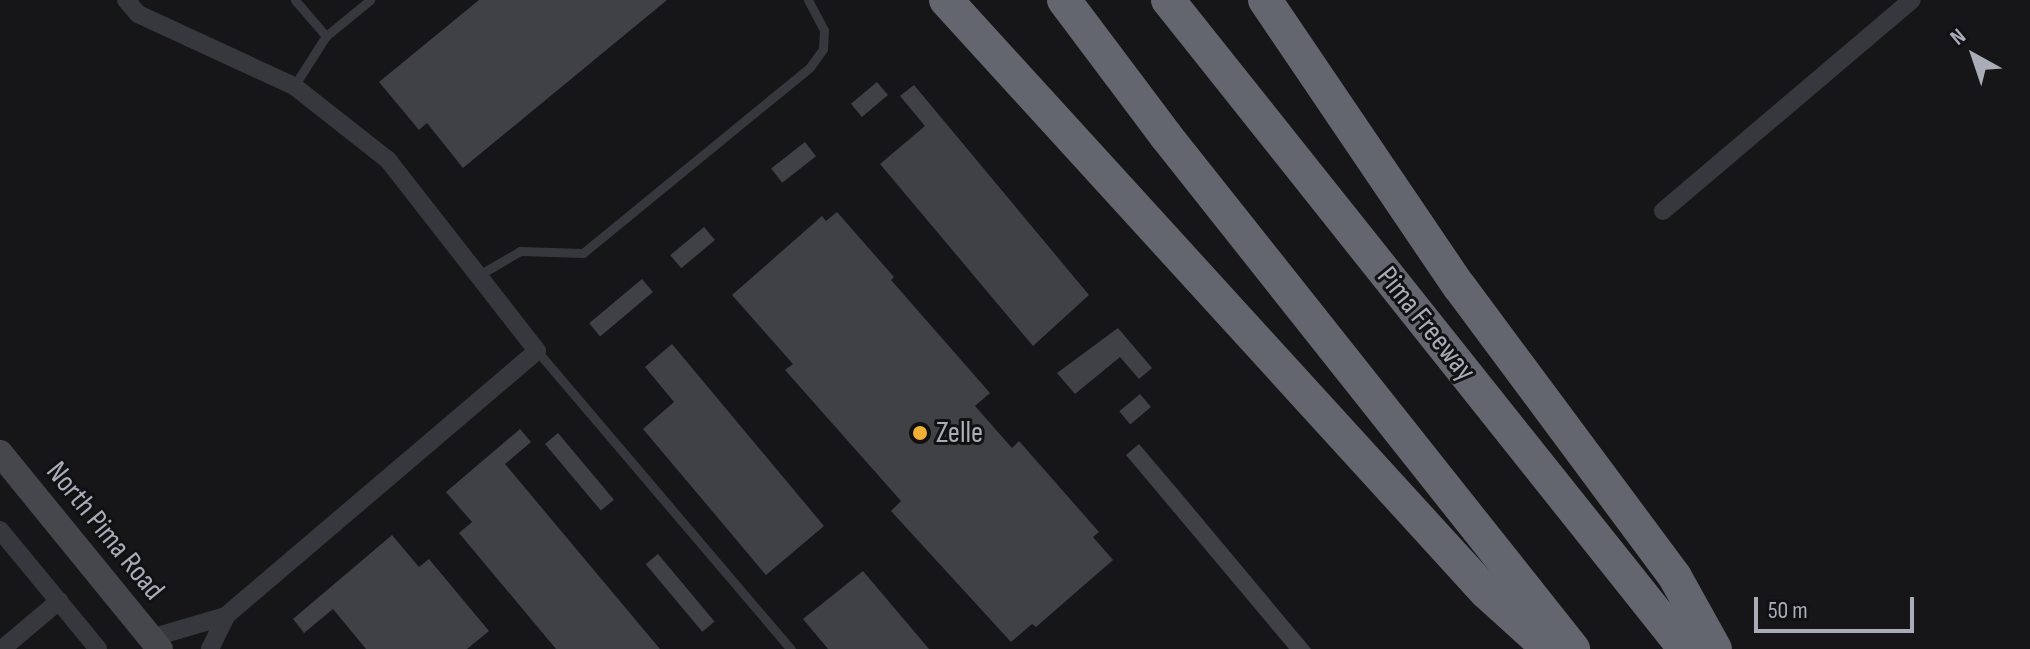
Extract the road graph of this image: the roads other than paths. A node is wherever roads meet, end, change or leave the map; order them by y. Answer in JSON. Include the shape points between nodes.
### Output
{"nodes":[{"id":1,"x":126,"y":0,"type":"edge"},
{"id":2,"x":295,"y":0,"type":"edge"},
{"id":3,"x":370,"y":0,"type":"edge"},
{"id":4,"x":808,"y":0,"type":"edge"},
{"id":5,"x":946,"y":0,"type":"edge"},
{"id":6,"x":1064,"y":0,"type":"edge"},
{"id":7,"x":1168,"y":0,"type":"edge"},
{"id":8,"x":1265,"y":0,"type":"edge"},
{"id":9,"x":1912,"y":0,"type":"edge"},
{"id":10,"x":326,"y":36,"type":"junction"},
{"id":11,"x":294,"y":86,"type":"junction"},
{"id":12,"x":1663,"y":211,"type":"dead end"},
{"id":13,"x":479,"y":275,"type":"junction"},
{"id":14,"x":537,"y":351,"type":"junction"},
{"id":15,"x":0,"y":453,"type":"edge"},
{"id":16,"x":0,"y":530,"type":"edge"},
{"id":17,"x":59,"y":601,"type":"junction"},
{"id":18,"x":226,"y":616,"type":"junction"},
{"id":19,"x":156,"y":644,"type":"edge"},
{"id":20,"x":2,"y":649,"type":"edge"},
{"id":21,"x":98,"y":649,"type":"edge"},
{"id":22,"x":210,"y":649,"type":"edge"},
{"id":23,"x":791,"y":649,"type":"edge"},
{"id":24,"x":1549,"y":649,"type":"edge"},
{"id":25,"x":1573,"y":649,"type":"edge"},
{"id":26,"x":1685,"y":649,"type":"edge"},
{"id":27,"x":1715,"y":649,"type":"edge"}],
"edges":[{"from":1,"to":11,"type":"street","via":[[138,14]]},
{"from":2,"to":10,"type":"lane"},
{"from":3,"to":10,"type":"lane"},
{"from":4,"to":13,"type":"lane","via":[[824,30],[823,49],[810,67],[583,253],[520,251]]},
{"from":5,"to":24,"type":"highway","via":[[1486,592]]},
{"from":6,"to":25,"type":"highway"},
{"from":7,"to":26,"type":"highway","name":"Pima Freeway"},
{"from":8,"to":27,"type":"highway","via":[[1459,286],[1675,577]]},
{"from":9,"to":12,"type":"street"},
{"from":10,"to":11,"type":"lane"},
{"from":11,"to":13,"type":"street","via":[[388,160]]},
{"from":13,"to":14,"type":"street"},
{"from":14,"to":18,"type":"street"},
{"from":14,"to":23,"type":"lane"},
{"from":15,"to":19,"type":"main road","name":"North Pima Road"},
{"from":16,"to":17,"type":"street"},
{"from":17,"to":20,"type":"street"},
{"from":17,"to":21,"type":"street"},
{"from":18,"to":19,"type":"street"},
{"from":18,"to":22,"type":"street"}]}
